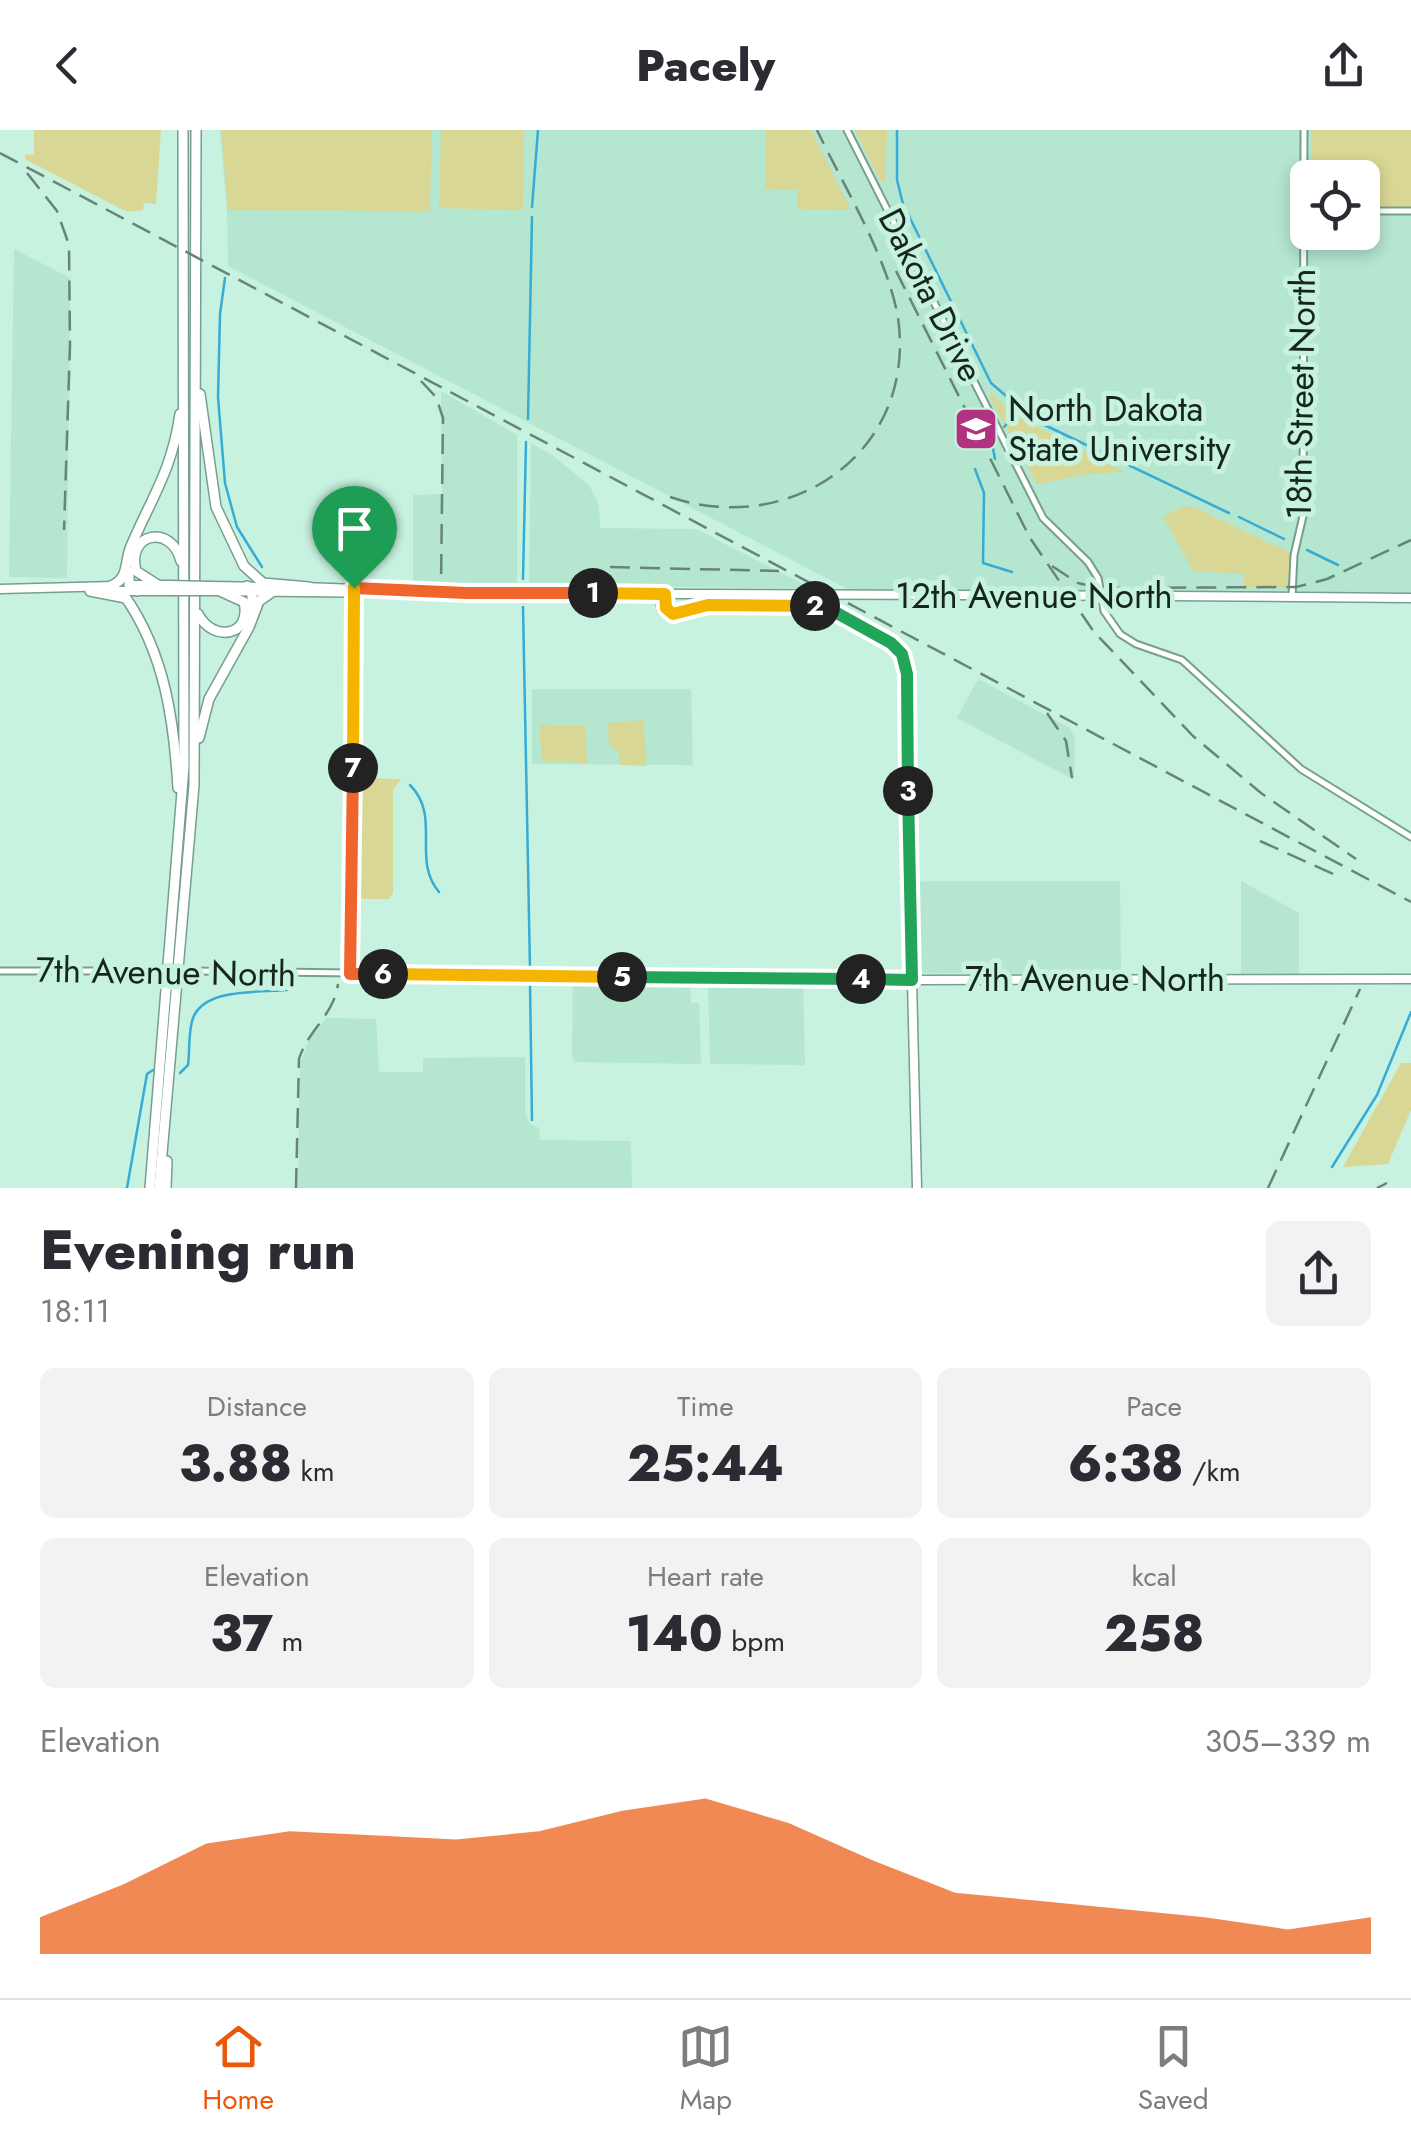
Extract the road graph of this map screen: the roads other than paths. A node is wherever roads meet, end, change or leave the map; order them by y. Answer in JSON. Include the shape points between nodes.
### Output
{"nodes":[{"id":1,"x":183,"y":130,"type":"edge"},
{"id":2,"x":196,"y":130,"type":"edge"},
{"id":3,"x":847,"y":130,"type":"edge"},
{"id":4,"x":1304,"y":130,"type":"edge"},
{"id":5,"x":1305,"y":160,"type":"edge"},
{"id":6,"x":1380,"y":211,"type":"edge"},
{"id":7,"x":1411,"y":211,"type":"edge"},
{"id":8,"x":1306,"y":250,"type":"edge"},
{"id":9,"x":194,"y":349,"type":"junction"},
{"id":10,"x":185,"y":372,"type":"junction"},
{"id":11,"x":128,"y":554,"type":"junction"},
{"id":12,"x":112,"y":586,"type":"junction"},
{"id":13,"x":166,"y":587,"type":"junction"},
{"id":14,"x":185,"y":587,"type":"junction"},
{"id":15,"x":309,"y":587,"type":"junction"},
{"id":16,"x":0,"y":588,"type":"edge"},
{"id":17,"x":75,"y":588,"type":"junction"},
{"id":18,"x":133,"y":588,"type":"junction"},
{"id":19,"x":209,"y":589,"type":"junction"},
{"id":20,"x":249,"y":589,"type":"junction"},
{"id":21,"x":354,"y":590,"type":"junction"},
{"id":22,"x":90,"y":592,"type":"junction"},
{"id":23,"x":222,"y":592,"type":"junction"},
{"id":24,"x":272,"y":592,"type":"junction"},
{"id":25,"x":662,"y":594,"type":"junction"},
{"id":26,"x":1292,"y":597,"type":"junction"},
{"id":27,"x":1411,"y":598,"type":"edge"},
{"id":28,"x":196,"y":605,"type":"junction"},
{"id":29,"x":248,"y":628,"type":"junction"},
{"id":30,"x":194,"y":785,"type":"junction"},
{"id":31,"x":180,"y":835,"type":"junction"},
{"id":32,"x":1411,"y":836,"type":"edge"},
{"id":33,"x":0,"y":971,"type":"edge"},
{"id":34,"x":350,"y":974,"type":"junction"},
{"id":35,"x":912,"y":980,"type":"junction"},
{"id":36,"x":1411,"y":980,"type":"edge"},
{"id":37,"x":148,"y":1188,"type":"edge"},
{"id":38,"x":163,"y":1188,"type":"edge"},
{"id":39,"x":917,"y":1188,"type":"edge"}],
"edges":[{"from":1,"to":10,"type":"highway"},
{"from":2,"to":9,"type":"highway"},
{"from":3,"to":32,"type":"street","name":"Dakota Drive","via":[[1039,510],[1098,578],[1104,611],[1128,640],[1182,660],[1302,769]]},
{"from":4,"to":5,"type":"street","name":"18th Street North"},
{"from":6,"to":7,"type":"street"},
{"from":8,"to":26,"type":"street","name":"18th Street North","via":[[1303,516]]},
{"from":9,"to":15,"type":"highway","via":[[223,524],[255,579]]},
{"from":9,"to":28,"type":"highway"},
{"from":10,"to":11,"type":"highway","via":[[170,464]]},
{"from":10,"to":14,"type":"highway"},
{"from":11,"to":12,"type":"highway","via":[[126,574]]},
{"from":11,"to":18,"type":"highway"},
{"from":12,"to":17,"type":"main road","name":"12th Avenue North"},
{"from":12,"to":18,"type":"main road","name":"12th Avenue North"},
{"from":13,"to":14,"type":"highway","via":[[140,576],[133,559],[153,537],[175,546]]},
{"from":13,"to":18,"type":"main road","name":"12th Avenue North"},
{"from":13,"to":19,"type":"main road","name":"12th Avenue North","bridge":true},
{"from":14,"to":31,"type":"highway"},
{"from":15,"to":20,"type":"main road","name":"12th Avenue North"},
{"from":15,"to":21,"type":"main road","name":"12th Avenue North"},
{"from":16,"to":17,"type":"main road","name":"12th Avenue North"},
{"from":17,"to":22,"type":"main road","name":"12th Avenue North"},
{"from":18,"to":22,"type":"main road","name":"12th Avenue North"},
{"from":19,"to":20,"type":"main road","name":"12th Avenue North"},
{"from":19,"to":23,"type":"main road","name":"12th Avenue North"},
{"from":20,"to":23,"type":"main road","name":"12th Avenue North"},
{"from":20,"to":24,"type":"main road","name":"12th Avenue North"},
{"from":20,"to":29,"type":"highway"},
{"from":21,"to":24,"type":"main road","name":"12th Avenue North"},
{"from":21,"to":25,"type":"main road","name":"12th Avenue North"},
{"from":21,"to":34,"type":"street"},
{"from":22,"to":31,"type":"highway","via":[[126,598],[157,656],[167,693]]},
{"from":23,"to":28,"type":"highway","via":[[246,606],[233,630],[210,630]]},
{"from":24,"to":29,"type":"highway","via":[[259,600]]},
{"from":25,"to":26,"type":"main road","name":"12th Avenue North","bridge":true},
{"from":25,"to":35,"type":"street","name":"12th Avenue North","via":[[673,614],[817,606],[899,650],[907,674]]},
{"from":26,"to":27,"type":"main road","name":"12th Avenue North"},
{"from":28,"to":30,"type":"highway"},
{"from":29,"to":30,"type":"highway","via":[[204,713]]},
{"from":30,"to":38,"type":"highway"},
{"from":31,"to":37,"type":"highway"},
{"from":33,"to":34,"type":"street","name":"7th Avenue North","bridge":true},
{"from":34,"to":35,"type":"street","name":"7th Avenue North"},
{"from":35,"to":36,"type":"main road","name":"7th Avenue North"},
{"from":35,"to":39,"type":"main road"}]}
